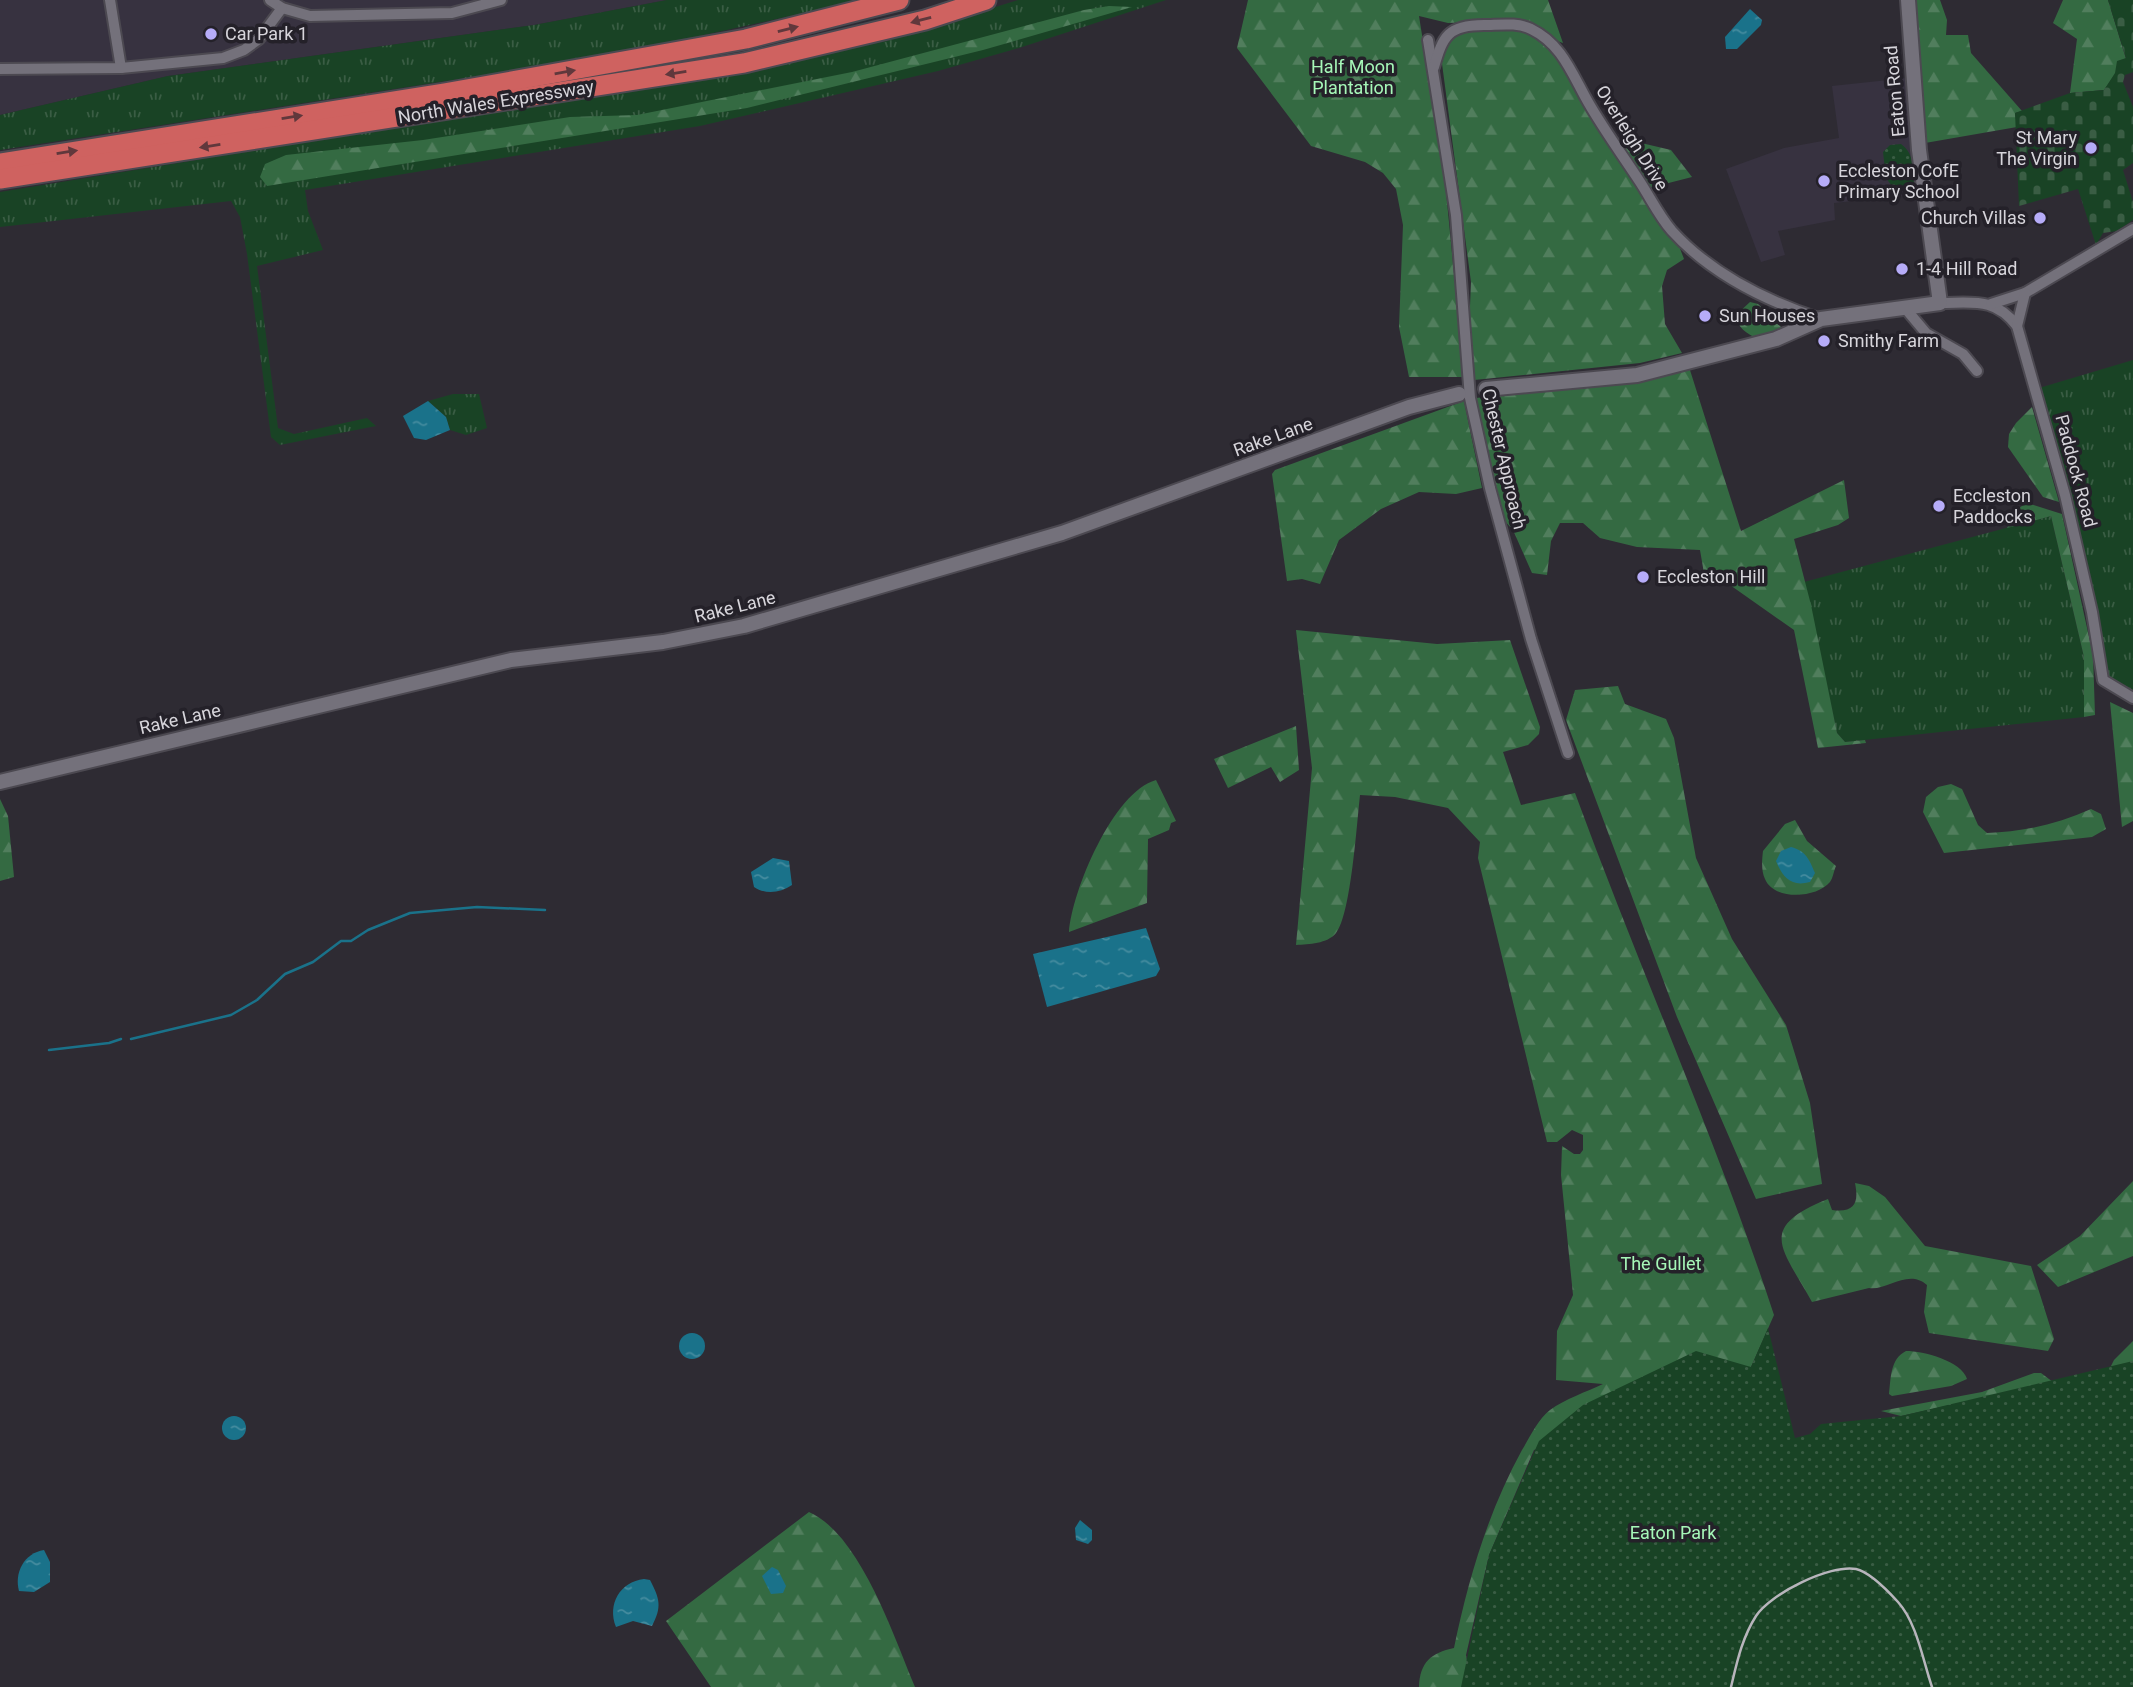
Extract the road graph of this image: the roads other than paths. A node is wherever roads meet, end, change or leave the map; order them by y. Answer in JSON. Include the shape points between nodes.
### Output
{"nodes":[{"id":1,"x":110,"y":0,"type":"edge"},
{"id":2,"x":270,"y":0,"type":"edge"},
{"id":3,"x":500,"y":0,"type":"edge"},
{"id":4,"x":899,"y":0,"type":"edge"},
{"id":5,"x":986,"y":0,"type":"edge"},
{"id":6,"x":1908,"y":0,"type":"edge"},
{"id":7,"x":282,"y":8,"type":"junction"},
{"id":8,"x":1428,"y":40,"type":"dead end"},
{"id":9,"x":121,"y":68,"type":"junction"},
{"id":10,"x":0,"y":69,"type":"edge"},
{"id":11,"x":1433,"y":72,"type":"junction"},
{"id":12,"x":0,"y":163,"type":"edge"},
{"id":13,"x":0,"y":179,"type":"edge"},
{"id":14,"x":2133,"y":229,"type":"edge"},
{"id":15,"x":2025,"y":293,"type":"junction"},
{"id":16,"x":1940,"y":303,"type":"junction"},
{"id":17,"x":1992,"y":304,"type":"junction"},
{"id":18,"x":1905,"y":308,"type":"junction"},
{"id":19,"x":1821,"y":319,"type":"junction"},
{"id":20,"x":2017,"y":326,"type":"junction"},
{"id":21,"x":1977,"y":371,"type":"dead end"},
{"id":22,"x":1486,"y":389,"type":"dead end"},
{"id":23,"x":1459,"y":394,"type":"dead end"},
{"id":24,"x":2133,"y":698,"type":"edge"},
{"id":25,"x":1568,"y":753,"type":"dead end"},
{"id":26,"x":0,"y":782,"type":"edge"}],
"edges":[{"from":1,"to":9,"type":"street"},
{"from":2,"to":7,"type":"street"},
{"from":3,"to":7,"type":"street","via":[[452,13],[310,16]]},
{"from":12,"to":4,"type":"highway","name":"North Wales Expressway","one_way":true,"via":[[445,93],[747,39]]},
{"from":5,"to":13,"type":"highway","name":"North Wales Expressway","one_way":true,"via":[[925,20],[744,63]]},
{"from":6,"to":16,"type":"street","name":"Eaton Road","via":[[1920,162]]},
{"from":7,"to":9,"type":"street","via":[[260,39],[233,55],[206,62]]},
{"from":8,"to":11,"type":"street","name":"Chester Approach"},
{"from":9,"to":10,"type":"street"},
{"from":11,"to":19,"type":"street","name":"Overleigh Drive","via":[[1447,34],[1457,28],[1528,27],[1567,61],[1588,103],[1674,232],[1738,284]]},
{"from":11,"to":25,"type":"street","name":"Chester Approach","via":[[1456,215],[1470,398],[1531,639]]},
{"from":14,"to":15,"type":"street"},
{"from":15,"to":17,"type":"street"},
{"from":15,"to":20,"type":"street"},
{"from":16,"to":17,"type":"street"},
{"from":16,"to":18,"type":"street"},
{"from":17,"to":20,"type":"street"},
{"from":18,"to":19,"type":"street"},
{"from":18,"to":21,"type":"street","via":[[1926,333],[1963,354]]},
{"from":19,"to":22,"type":"street","via":[[1776,339],[1637,375]]},
{"from":20,"to":24,"type":"street","name":"Paddock Road","via":[[2067,502],[2103,680]]},
{"from":23,"to":26,"type":"street","name":"Rake Lane","via":[[1409,407],[1062,533],[744,626],[663,642],[511,660]]}]}
